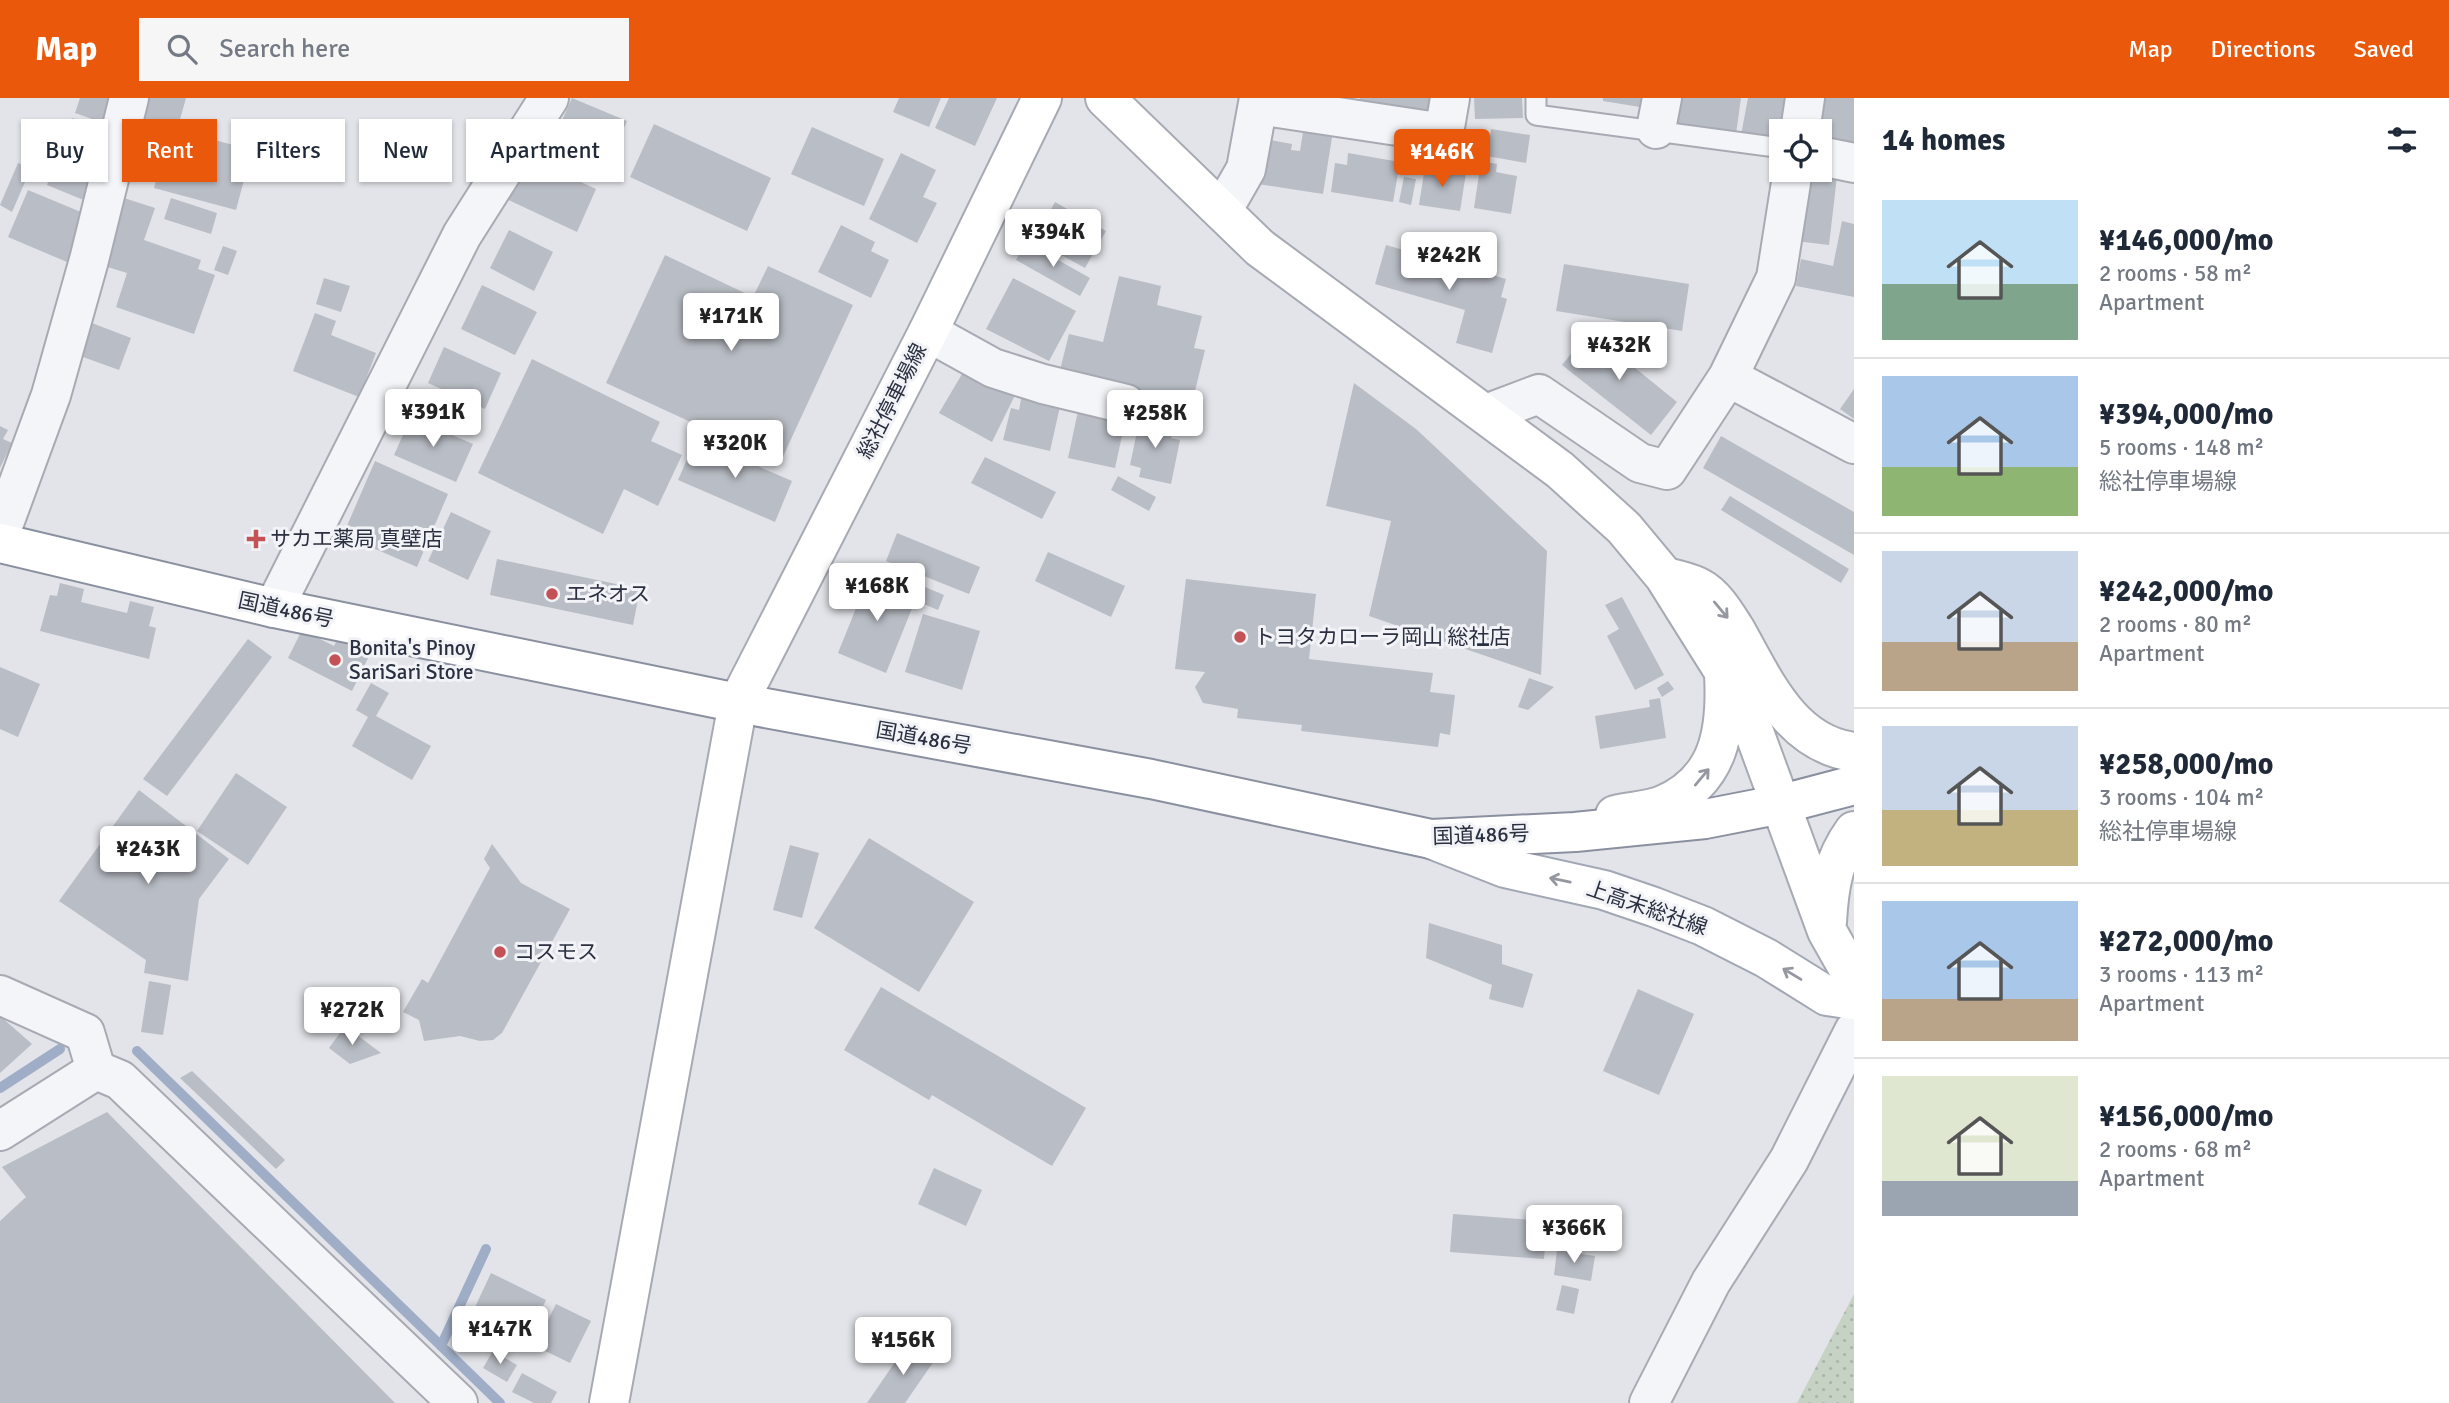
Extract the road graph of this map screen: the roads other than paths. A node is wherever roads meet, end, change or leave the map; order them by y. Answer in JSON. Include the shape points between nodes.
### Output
{"nodes":[{"id":1,"x":129,"y":98,"type":"edge"},
{"id":2,"x":549,"y":98,"type":"edge"},
{"id":3,"x":1042,"y":98,"type":"edge"},
{"id":4,"x":1105,"y":98,"type":"edge"},
{"id":5,"x":1450,"y":98,"type":"edge"},
{"id":6,"x":1536,"y":98,"type":"edge"},
{"id":7,"x":1805,"y":98,"type":"edge"},
{"id":8,"x":1259,"y":102,"type":"edge"},
{"id":9,"x":1659,"y":114,"type":"edge"},
{"id":10,"x":1802,"y":119,"type":"edge"},
{"id":11,"x":1769,"y":144,"type":"edge"},
{"id":12,"x":1832,"y":158,"type":"edge"},
{"id":13,"x":1854,"y":163,"type":"edge"},
{"id":14,"x":1792,"y":182,"type":"edge"},
{"id":15,"x":1222,"y":211,"type":"junction"},
{"id":16,"x":928,"y":332,"type":"junction"},
{"id":17,"x":1728,"y":377,"type":"junction"},
{"id":18,"x":1126,"y":404,"type":"dead end"},
{"id":19,"x":1486,"y":414,"type":"junction"},
{"id":20,"x":1854,"y":444,"type":"edge"},
{"id":21,"x":0,"y":534,"type":"edge"},
{"id":22,"x":0,"y":543,"type":"edge"},
{"id":23,"x":1664,"y":576,"type":"junction"},
{"id":24,"x":274,"y":608,"type":"junction"},
{"id":25,"x":1723,"y":667,"type":"junction"},
{"id":26,"x":738,"y":703,"type":"junction"},
{"id":27,"x":1854,"y":752,"type":"edge"},
{"id":28,"x":1854,"y":785,"type":"edge"},
{"id":29,"x":1782,"y":804,"type":"junction"},
{"id":30,"x":1854,"y":831,"type":"edge"},
{"id":31,"x":1575,"y":832,"type":"junction"},
{"id":32,"x":1431,"y":839,"type":"junction"},
{"id":33,"x":1827,"y":931,"type":"junction"},
{"id":34,"x":1854,"y":979,"type":"edge"},
{"id":35,"x":0,"y":995,"type":"edge"},
{"id":36,"x":1854,"y":1000,"type":"edge"},
{"id":37,"x":1854,"y":1031,"type":"edge"},
{"id":38,"x":96,"y":1070,"type":"junction"},
{"id":39,"x":0,"y":1130,"type":"edge"},
{"id":40,"x":458,"y":1403,"type":"edge"},
{"id":41,"x":609,"y":1403,"type":"edge"},
{"id":42,"x":1649,"y":1403,"type":"edge"}],
"edges":[{"from":1,"to":21,"type":"street","via":[[51,396]]},
{"from":2,"to":24,"type":"street","via":[[462,235]]},
{"from":3,"to":16,"type":"main road","name":"総社停車場線"},
{"from":4,"to":15,"type":"main road"},
{"from":5,"to":8,"type":"street","via":[[1444,133]]},
{"from":6,"to":9,"type":"lane","via":[[1536,115]]},
{"from":7,"to":10,"type":"street"},
{"from":8,"to":15,"type":"street","via":[[1246,169]]},
{"from":9,"to":11,"type":"lane"},
{"from":12,"to":13,"type":"street"},
{"from":14,"to":17,"type":"street","via":[[1776,278]]},
{"from":15,"to":19,"type":"main road","via":[[1260,248]]},
{"from":16,"to":18,"type":"street","via":[[993,368]]},
{"from":16,"to":26,"type":"main road","name":"総社停車場線"},
{"from":17,"to":19,"type":"street","via":[[1667,470],[1640,463],[1539,394]]},
{"from":17,"to":20,"type":"street"},
{"from":19,"to":23,"type":"main road","via":[[1624,528]]},
{"from":22,"to":24,"type":"main road","name":"国道486号"},
{"from":23,"to":25,"type":"main road"},
{"from":23,"to":27,"type":"main road","one_way":true,"via":[[1700,588],[1724,612],[1779,705],[1800,729],[1822,745]]},
{"from":24,"to":26,"type":"main road","name":"国道486号"},
{"from":25,"to":29,"type":"main road","via":[[1751,722]]},
{"from":31,"to":25,"type":"main road","one_way":true,"via":[[1608,817],[1661,806],[1695,785],[1709,769],[1719,744],[1726,712]]},
{"from":26,"to":32,"type":"main road","name":"国道486号","via":[[1151,779]]},
{"from":26,"to":41,"type":"main road","name":"総社停車場線"},
{"from":28,"to":29,"type":"main road","name":"国道486号"},
{"from":29,"to":31,"type":"main road","name":"国道486号","via":[[1705,819]]},
{"from":29,"to":33,"type":"main road"},
{"from":30,"to":33,"type":"main road","via":[[1838,852],[1829,883]]},
{"from":31,"to":32,"type":"main road","name":"国道486号"},
{"from":36,"to":32,"type":"main road","name":"上高末総社線","one_way":true,"via":[[1827,996],[1766,958],[1654,907],[1604,890],[1505,868]]},
{"from":33,"to":34,"type":"main road"},
{"from":35,"to":38,"type":"street","via":[[85,1033]]},
{"from":37,"to":42,"type":"street","via":[[1789,1160],[1711,1282]]},
{"from":38,"to":39,"type":"street"},
{"from":38,"to":40,"type":"street","via":[[120,1080]]}]}
